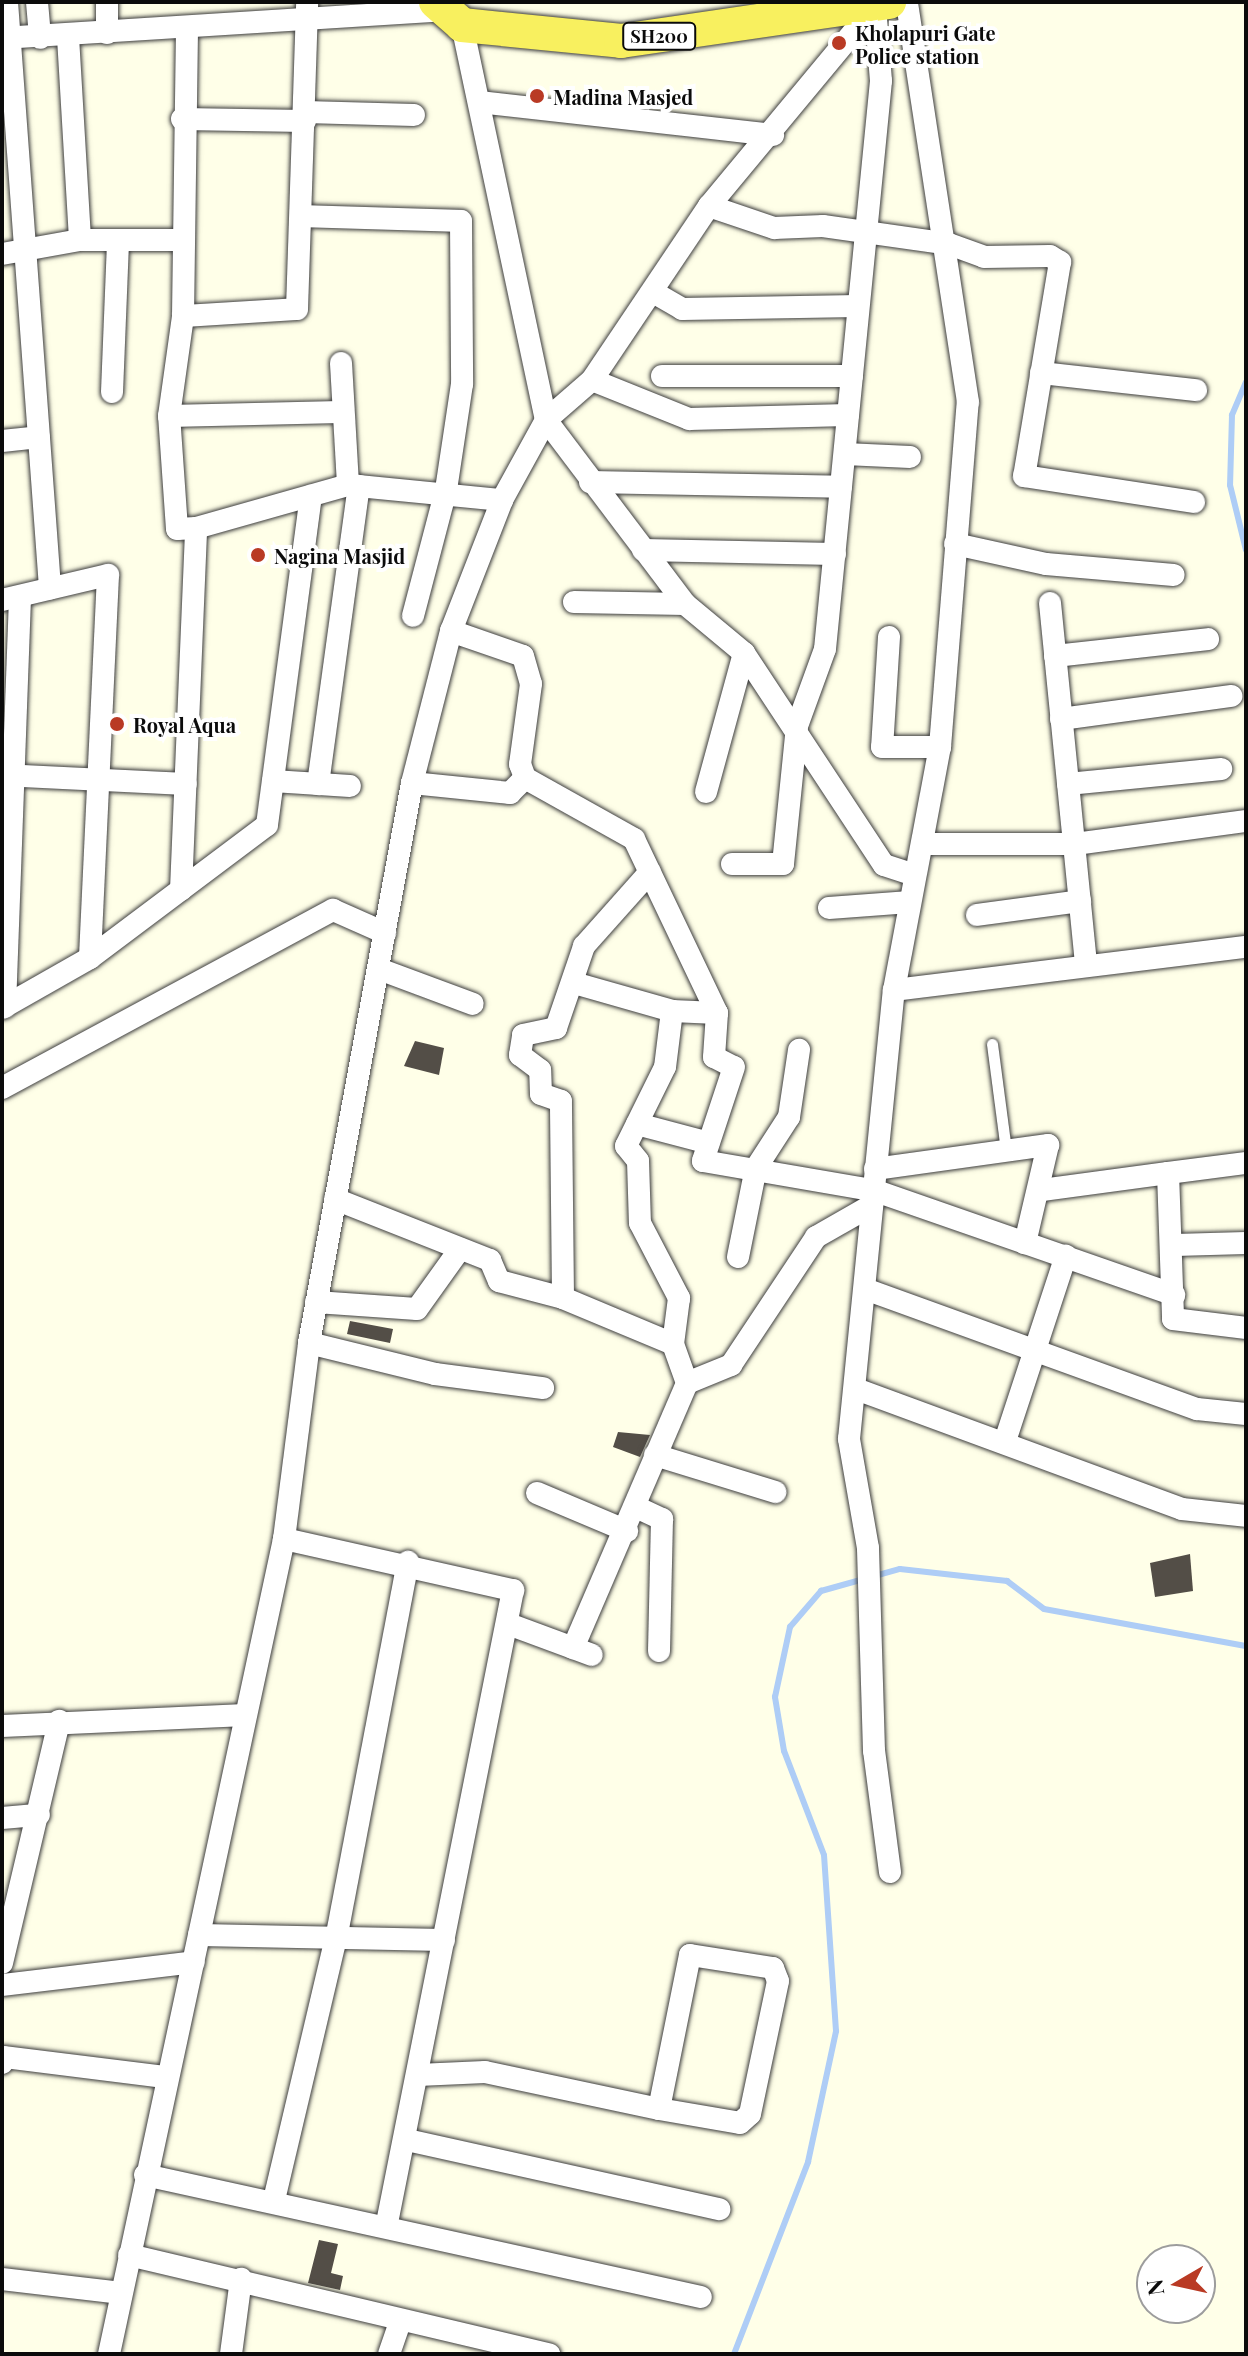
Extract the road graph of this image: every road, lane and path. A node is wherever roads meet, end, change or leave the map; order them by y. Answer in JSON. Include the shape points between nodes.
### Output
{"nodes":[{"id":1,"x":7,"y":2,"type":"edge"},
{"id":2,"x":37,"y":2,"type":"edge"},
{"id":3,"x":107,"y":2,"type":"edge"},
{"id":4,"x":890,"y":3,"type":"edge"},
{"id":5,"x":306,"y":12,"type":"edge"},
{"id":6,"x":447,"y":12,"type":"edge"},
{"id":7,"x":187,"y":32,"type":"junction"},
{"id":8,"x":107,"y":33,"type":"junction"},
{"id":9,"x":68,"y":37,"type":"junction"},
{"id":10,"x":5,"y":38,"type":"edge"},
{"id":11,"x":40,"y":38,"type":"junction"},
{"id":12,"x":479,"y":102,"type":"junction"},
{"id":13,"x":414,"y":115,"type":"dead end"},
{"id":14,"x":305,"y":117,"type":"junction"},
{"id":15,"x":182,"y":119,"type":"junction"},
{"id":16,"x":773,"y":135,"type":"junction"},
{"id":17,"x":10,"y":142,"type":"edge"},
{"id":18,"x":709,"y":206,"type":"junction"},
{"id":19,"x":302,"y":216,"type":"junction"},
{"id":20,"x":865,"y":235,"type":"junction"},
{"id":21,"x":80,"y":240,"type":"junction"},
{"id":22,"x":118,"y":240,"type":"junction"},
{"id":23,"x":181,"y":240,"type":"junction"},
{"id":24,"x":949,"y":244,"type":"junction"},
{"id":25,"x":28,"y":250,"type":"junction"},
{"id":26,"x":2,"y":254,"type":"edge"},
{"id":27,"x":653,"y":292,"type":"junction"},
{"id":28,"x":858,"y":306,"type":"junction"},
{"id":29,"x":183,"y":316,"type":"junction"},
{"id":30,"x":341,"y":363,"type":"dead end"},
{"id":31,"x":1041,"y":373,"type":"junction"},
{"id":32,"x":662,"y":376,"type":"dead end"},
{"id":33,"x":852,"y":376,"type":"junction"},
{"id":34,"x":592,"y":380,"type":"junction"},
{"id":35,"x":1196,"y":390,"type":"dead end"},
{"id":36,"x":112,"y":392,"type":"dead end"},
{"id":37,"x":340,"y":412,"type":"junction"},
{"id":38,"x":848,"y":415,"type":"junction"},
{"id":39,"x":169,"y":416,"type":"junction"},
{"id":40,"x":546,"y":420,"type":"junction"},
{"id":41,"x":39,"y":437,"type":"junction"},
{"id":42,"x":2,"y":441,"type":"edge"},
{"id":43,"x":845,"y":454,"type":"junction"},
{"id":44,"x":910,"y":457,"type":"dead end"},
{"id":45,"x":590,"y":482,"type":"junction"},
{"id":46,"x":354,"y":486,"type":"junction"},
{"id":47,"x":841,"y":487,"type":"junction"},
{"id":48,"x":446,"y":490,"type":"junction"},
{"id":49,"x":311,"y":496,"type":"junction"},
{"id":50,"x":502,"y":500,"type":"junction"},
{"id":51,"x":1194,"y":502,"type":"dead end"},
{"id":52,"x":196,"y":528,"type":"junction"},
{"id":53,"x":955,"y":544,"type":"junction"},
{"id":54,"x":643,"y":550,"type":"junction"},
{"id":55,"x":835,"y":554,"type":"junction"},
{"id":56,"x":1174,"y":575,"type":"dead end"},
{"id":57,"x":50,"y":588,"type":"junction"},
{"id":58,"x":11,"y":598,"type":"edge"},
{"id":59,"x":574,"y":602,"type":"dead end"},
{"id":60,"x":1050,"y":603,"type":"dead end"},
{"id":61,"x":685,"y":604,"type":"junction"},
{"id":62,"x":413,"y":616,"type":"dead end"},
{"id":63,"x":451,"y":631,"type":"junction"},
{"id":64,"x":889,"y":637,"type":"dead end"},
{"id":65,"x":1208,"y":639,"type":"dead end"},
{"id":66,"x":744,"y":653,"type":"junction"},
{"id":67,"x":1055,"y":656,"type":"junction"},
{"id":68,"x":1231,"y":696,"type":"dead end"},
{"id":69,"x":1061,"y":719,"type":"junction"},
{"id":70,"x":797,"y":726,"type":"junction"},
{"id":71,"x":940,"y":747,"type":"junction"},
{"id":72,"x":1221,"y":769,"type":"dead end"},
{"id":73,"x":5,"y":775,"type":"edge"},
{"id":74,"x":97,"y":777,"type":"junction"},
{"id":75,"x":525,"y":778,"type":"junction"},
{"id":76,"x":273,"y":781,"type":"junction"},
{"id":77,"x":412,"y":783,"type":"junction"},
{"id":78,"x":186,"y":784,"type":"junction"},
{"id":79,"x":318,"y":784,"type":"junction"},
{"id":80,"x":1068,"y":784,"type":"junction"},
{"id":81,"x":350,"y":786,"type":"dead end"},
{"id":82,"x":706,"y":792,"type":"dead end"},
{"id":83,"x":1246,"y":821,"type":"edge"},
{"id":84,"x":923,"y":844,"type":"junction"},
{"id":85,"x":1075,"y":844,"type":"junction"},
{"id":86,"x":732,"y":864,"type":"dead end"},
{"id":87,"x":650,"y":872,"type":"junction"},
{"id":88,"x":915,"y":875,"type":"junction"},
{"id":89,"x":181,"y":890,"type":"junction"},
{"id":90,"x":1080,"y":901,"type":"junction"},
{"id":91,"x":910,"y":902,"type":"junction"},
{"id":92,"x":829,"y":908,"type":"dead end"},
{"id":93,"x":977,"y":915,"type":"dead end"},
{"id":94,"x":385,"y":933,"type":"junction"},
{"id":95,"x":1246,"y":947,"type":"edge"},
{"id":96,"x":90,"y":958,"type":"junction"},
{"id":97,"x":1086,"y":963,"type":"junction"},
{"id":98,"x":379,"y":969,"type":"junction"},
{"id":99,"x":574,"y":983,"type":"junction"},
{"id":100,"x":894,"y":990,"type":"junction"},
{"id":101,"x":473,"y":1004,"type":"dead end"},
{"id":102,"x":4,"y":1007,"type":"edge"},
{"id":103,"x":672,"y":1011,"type":"junction"},
{"id":104,"x":717,"y":1013,"type":"junction"},
{"id":105,"x":992,"y":1044,"type":"dead end"},
{"id":106,"x":799,"y":1050,"type":"dead end"},
{"id":107,"x":2,"y":1088,"type":"edge"},
{"id":108,"x":637,"y":1124,"type":"junction"},
{"id":109,"x":709,"y":1143,"type":"junction"},
{"id":110,"x":1006,"y":1151,"type":"junction"},
{"id":111,"x":1246,"y":1163,"type":"edge"},
{"id":112,"x":756,"y":1168,"type":"junction"},
{"id":113,"x":1168,"y":1173,"type":"junction"},
{"id":114,"x":874,"y":1188,"type":"junction"},
{"id":115,"x":1042,"y":1190,"type":"junction"},
{"id":116,"x":335,"y":1199,"type":"junction"},
{"id":117,"x":1025,"y":1243,"type":"junction"},
{"id":118,"x":1246,"y":1243,"type":"edge"},
{"id":119,"x":1175,"y":1245,"type":"junction"},
{"id":120,"x":460,"y":1249,"type":"junction"},
{"id":121,"x":1066,"y":1256,"type":"junction"},
{"id":122,"x":738,"y":1257,"type":"dead end"},
{"id":123,"x":865,"y":1289,"type":"junction"},
{"id":124,"x":1174,"y":1295,"type":"junction"},
{"id":125,"x":563,"y":1298,"type":"junction"},
{"id":126,"x":316,"y":1302,"type":"junction"},
{"id":127,"x":1246,"y":1328,"type":"edge"},
{"id":128,"x":309,"y":1343,"type":"junction"},
{"id":129,"x":673,"y":1344,"type":"junction"},
{"id":130,"x":1038,"y":1350,"type":"junction"},
{"id":131,"x":687,"y":1383,"type":"junction"},
{"id":132,"x":543,"y":1388,"type":"dead end"},
{"id":133,"x":856,"y":1389,"type":"junction"},
{"id":134,"x":1246,"y":1414,"type":"edge"},
{"id":135,"x":1006,"y":1438,"type":"junction"},
{"id":136,"x":655,"y":1455,"type":"junction"},
{"id":137,"x":775,"y":1492,"type":"dead end"},
{"id":138,"x":537,"y":1493,"type":"dead end"},
{"id":139,"x":636,"y":1507,"type":"junction"},
{"id":140,"x":1246,"y":1516,"type":"edge"},
{"id":141,"x":627,"y":1531,"type":"junction"},
{"id":142,"x":284,"y":1539,"type":"junction"},
{"id":143,"x":408,"y":1562,"type":"junction"},
{"id":144,"x":511,"y":1625,"type":"junction"},
{"id":145,"x":659,"y":1651,"type":"dead end"},
{"id":146,"x":240,"y":1715,"type":"junction"},
{"id":147,"x":59,"y":1721,"type":"junction"},
{"id":148,"x":2,"y":1726,"type":"edge"},
{"id":149,"x":39,"y":1815,"type":"junction"},
{"id":150,"x":2,"y":1818,"type":"edge"},
{"id":151,"x":890,"y":1872,"type":"dead end"},
{"id":152,"x":337,"y":1934,"type":"junction"},
{"id":153,"x":199,"y":1935,"type":"junction"},
{"id":154,"x":444,"y":1940,"type":"junction"},
{"id":155,"x":194,"y":1962,"type":"junction"},
{"id":156,"x":2,"y":1963,"type":"edge"},
{"id":157,"x":2,"y":1985,"type":"edge"},
{"id":158,"x":3,"y":2059,"type":"edge"},
{"id":159,"x":418,"y":2075,"type":"junction"},
{"id":160,"x":164,"y":2077,"type":"junction"},
{"id":161,"x":659,"y":2109,"type":"junction"},
{"id":162,"x":407,"y":2140,"type":"junction"},
{"id":163,"x":145,"y":2175,"type":"junction"},
{"id":164,"x":274,"y":2200,"type":"junction"},
{"id":165,"x":719,"y":2209,"type":"dead end"},
{"id":166,"x":387,"y":2223,"type":"junction"},
{"id":167,"x":129,"y":2255,"type":"junction"},
{"id":168,"x":2,"y":2279,"type":"edge"},
{"id":169,"x":241,"y":2279,"type":"junction"},
{"id":170,"x":121,"y":2293,"type":"junction"},
{"id":171,"x":701,"y":2297,"type":"dead end"},
{"id":172,"x":401,"y":2320,"type":"junction"},
{"id":173,"x":109,"y":2354,"type":"edge"},
{"id":174,"x":231,"y":2354,"type":"edge"},
{"id":175,"x":389,"y":2354,"type":"edge"},
{"id":176,"x":549,"y":2354,"type":"edge"}],
"edges":[{"from":1,"to":10,"type":"street"},
{"from":2,"to":11,"type":"street"},
{"from":3,"to":8,"type":"street"},
{"from":4,"to":6,"type":"main road","number":"SH200","via":[[621,41]]},
{"from":4,"to":16,"type":"street"},
{"from":4,"to":20,"type":"street"},
{"from":4,"to":24,"type":"street"},
{"from":5,"to":6,"type":"street"},
{"from":5,"to":7,"type":"street"},
{"from":5,"to":14,"type":"street"},
{"from":6,"to":12,"type":"street"},
{"from":7,"to":8,"type":"street"},
{"from":7,"to":15,"type":"street"},
{"from":8,"to":9,"type":"street"},
{"from":9,"to":11,"type":"street"},
{"from":9,"to":21,"type":"street"},
{"from":10,"to":11,"type":"street"},
{"from":10,"to":17,"type":"street"},
{"from":12,"to":16,"type":"street"},
{"from":12,"to":40,"type":"street"},
{"from":13,"to":14,"type":"street"},
{"from":14,"to":15,"type":"street"},
{"from":14,"to":19,"type":"street"},
{"from":15,"to":23,"type":"street"},
{"from":16,"to":18,"type":"street"},
{"from":17,"to":25,"type":"street"},
{"from":18,"to":20,"type":"street","via":[[774,228],[823,226]]},
{"from":18,"to":27,"type":"street"},
{"from":19,"to":29,"type":"street","via":[[297,309]]},
{"from":19,"to":48,"type":"street","via":[[461,221],[462,384]]},
{"from":20,"to":24,"type":"street"},
{"from":20,"to":28,"type":"street"},
{"from":21,"to":22,"type":"street"},
{"from":21,"to":25,"type":"street"},
{"from":22,"to":23,"type":"street"},
{"from":22,"to":36,"type":"street"},
{"from":23,"to":29,"type":"street"},
{"from":24,"to":31,"type":"street","via":[[984,257],[1050,256],[1060,262]]},
{"from":24,"to":53,"type":"street","via":[[968,402]]},
{"from":25,"to":26,"type":"street"},
{"from":25,"to":41,"type":"street"},
{"from":27,"to":28,"type":"street","via":[[682,309]]},
{"from":27,"to":34,"type":"street"},
{"from":28,"to":33,"type":"street"},
{"from":29,"to":39,"type":"street"},
{"from":30,"to":37,"type":"street"},
{"from":31,"to":35,"type":"street"},
{"from":31,"to":51,"type":"street","via":[[1024,476]]},
{"from":32,"to":33,"type":"street"},
{"from":33,"to":38,"type":"street"},
{"from":34,"to":38,"type":"street","via":[[689,419]]},
{"from":34,"to":40,"type":"street"},
{"from":37,"to":39,"type":"street"},
{"from":37,"to":46,"type":"street"},
{"from":38,"to":43,"type":"street"},
{"from":39,"to":52,"type":"street","via":[[177,529]]},
{"from":40,"to":45,"type":"street"},
{"from":40,"to":50,"type":"street"},
{"from":41,"to":42,"type":"street"},
{"from":41,"to":57,"type":"street"},
{"from":43,"to":44,"type":"street"},
{"from":43,"to":47,"type":"street"},
{"from":45,"to":47,"type":"street"},
{"from":45,"to":54,"type":"street"},
{"from":46,"to":48,"type":"street"},
{"from":46,"to":49,"type":"street"},
{"from":46,"to":79,"type":"street"},
{"from":47,"to":55,"type":"street"},
{"from":48,"to":50,"type":"street"},
{"from":48,"to":62,"type":"street"},
{"from":49,"to":52,"type":"street"},
{"from":49,"to":76,"type":"street"},
{"from":50,"to":63,"type":"street"},
{"from":52,"to":78,"type":"street"},
{"from":53,"to":56,"type":"street","via":[[1046,564]]},
{"from":53,"to":71,"type":"street"},
{"from":54,"to":55,"type":"street"},
{"from":54,"to":61,"type":"street"},
{"from":55,"to":70,"type":"street","via":[[825,649]]},
{"from":57,"to":58,"type":"street"},
{"from":57,"to":74,"type":"street","via":[[108,575]]},
{"from":58,"to":73,"type":"street"},
{"from":59,"to":61,"type":"street"},
{"from":60,"to":67,"type":"street"},
{"from":61,"to":66,"type":"street"},
{"from":63,"to":75,"type":"street","via":[[523,656],[531,684],[520,764]]},
{"from":63,"to":77,"type":"street"},
{"from":64,"to":71,"type":"street","via":[[882,747]]},
{"from":65,"to":67,"type":"street"},
{"from":66,"to":70,"type":"street"},
{"from":66,"to":82,"type":"street"},
{"from":67,"to":69,"type":"street"},
{"from":68,"to":69,"type":"street"},
{"from":69,"to":80,"type":"street"},
{"from":70,"to":86,"type":"street","via":[[783,864]]},
{"from":70,"to":88,"type":"street","via":[[884,865]]},
{"from":71,"to":84,"type":"street"},
{"from":72,"to":80,"type":"street"},
{"from":73,"to":74,"type":"street"},
{"from":73,"to":102,"type":"street"},
{"from":74,"to":78,"type":"street"},
{"from":74,"to":96,"type":"street"},
{"from":75,"to":77,"type":"street","via":[[510,793]]},
{"from":75,"to":87,"type":"street","via":[[634,839]]},
{"from":76,"to":79,"type":"street"},
{"from":76,"to":89,"type":"street","via":[[267,825]]},
{"from":77,"to":94,"type":"street"},
{"from":78,"to":89,"type":"street"},
{"from":79,"to":81,"type":"street"},
{"from":80,"to":85,"type":"street"},
{"from":83,"to":85,"type":"street"},
{"from":84,"to":85,"type":"street"},
{"from":84,"to":88,"type":"street"},
{"from":85,"to":90,"type":"street"},
{"from":87,"to":99,"type":"street","via":[[584,946]]},
{"from":87,"to":104,"type":"street"},
{"from":88,"to":91,"type":"street"},
{"from":89,"to":96,"type":"street"},
{"from":90,"to":93,"type":"street"},
{"from":90,"to":97,"type":"street"},
{"from":91,"to":92,"type":"street"},
{"from":91,"to":100,"type":"street"},
{"from":94,"to":98,"type":"street"},
{"from":94,"to":107,"type":"street","via":[[333,910]]},
{"from":95,"to":97,"type":"street"},
{"from":96,"to":102,"type":"street"},
{"from":97,"to":100,"type":"street"},
{"from":98,"to":101,"type":"street"},
{"from":98,"to":116,"type":"street"},
{"from":99,"to":103,"type":"street"},
{"from":99,"to":125,"type":"street","via":[[556,1028],[523,1035],[520,1055],[540,1070],[541,1094],[561,1101]]},
{"from":100,"to":114,"type":"street"},
{"from":103,"to":104,"type":"street"},
{"from":103,"to":108,"type":"street","via":[[665,1067]]},
{"from":104,"to":109,"type":"street","via":[[714,1057],[734,1067]]},
{"from":105,"to":110,"type":"lane"},
{"from":106,"to":112,"type":"street","via":[[789,1117]]},
{"from":108,"to":109,"type":"street"},
{"from":108,"to":129,"type":"street","via":[[626,1146],[638,1161],[640,1223],[679,1298]]},
{"from":109,"to":112,"type":"street","via":[[703,1161]]},
{"from":110,"to":114,"type":"street"},
{"from":110,"to":115,"type":"street","via":[[1048,1145]]},
{"from":111,"to":113,"type":"street"},
{"from":112,"to":114,"type":"street"},
{"from":112,"to":122,"type":"street"},
{"from":113,"to":115,"type":"street"},
{"from":113,"to":119,"type":"street"},
{"from":114,"to":117,"type":"street"},
{"from":114,"to":123,"type":"street"},
{"from":114,"to":131,"type":"street","via":[[816,1237],[731,1365]]},
{"from":115,"to":117,"type":"street"},
{"from":116,"to":120,"type":"street"},
{"from":116,"to":126,"type":"street"},
{"from":117,"to":121,"type":"street"},
{"from":118,"to":119,"type":"street"},
{"from":119,"to":124,"type":"street"},
{"from":120,"to":125,"type":"street","via":[[490,1260],[499,1281]]},
{"from":120,"to":126,"type":"street","via":[[417,1309]]},
{"from":121,"to":124,"type":"street"},
{"from":121,"to":130,"type":"street"},
{"from":123,"to":130,"type":"street"},
{"from":123,"to":133,"type":"street"},
{"from":124,"to":127,"type":"street","via":[[1173,1319]]},
{"from":125,"to":129,"type":"street"},
{"from":126,"to":128,"type":"street"},
{"from":128,"to":132,"type":"street","via":[[435,1374]]},
{"from":128,"to":142,"type":"street"},
{"from":129,"to":131,"type":"street"},
{"from":130,"to":134,"type":"street","via":[[1197,1409]]},
{"from":130,"to":135,"type":"street"},
{"from":131,"to":136,"type":"street"},
{"from":133,"to":135,"type":"street"},
{"from":133,"to":151,"type":"street","via":[[849,1439],[869,1556],[874,1751]]},
{"from":135,"to":140,"type":"street","via":[[1182,1509]]},
{"from":136,"to":137,"type":"street"},
{"from":136,"to":139,"type":"street"},
{"from":138,"to":141,"type":"street"},
{"from":139,"to":141,"type":"street"},
{"from":139,"to":145,"type":"street","via":[[662,1519]]},
{"from":141,"to":144,"type":"street","via":[[582,1652]]},
{"from":142,"to":143,"type":"street"},
{"from":142,"to":146,"type":"street"},
{"from":143,"to":144,"type":"street","via":[[513,1590]]},
{"from":143,"to":152,"type":"street"},
{"from":144,"to":154,"type":"street"},
{"from":146,"to":147,"type":"street"},
{"from":146,"to":153,"type":"street"},
{"from":147,"to":148,"type":"street"},
{"from":147,"to":149,"type":"street"},
{"from":149,"to":150,"type":"street"},
{"from":149,"to":156,"type":"street"},
{"from":152,"to":153,"type":"street"},
{"from":152,"to":154,"type":"street"},
{"from":152,"to":164,"type":"street"},
{"from":153,"to":155,"type":"street"},
{"from":154,"to":159,"type":"street"},
{"from":155,"to":157,"type":"street"},
{"from":155,"to":160,"type":"street"},
{"from":158,"to":160,"type":"street"},
{"from":159,"to":161,"type":"street","via":[[485,2072]]},
{"from":159,"to":162,"type":"street"},
{"from":160,"to":163,"type":"street"},
{"from":161,"to":161,"type":"street","via":[[734,2124],[747,2120],[778,1981],[773,1968],[690,1955]]},
{"from":162,"to":165,"type":"street"},
{"from":162,"to":166,"type":"street"},
{"from":163,"to":164,"type":"street"},
{"from":163,"to":167,"type":"street"},
{"from":164,"to":166,"type":"street"},
{"from":166,"to":171,"type":"street"},
{"from":167,"to":169,"type":"street"},
{"from":167,"to":170,"type":"street"},
{"from":168,"to":170,"type":"street"},
{"from":169,"to":172,"type":"street"},
{"from":169,"to":174,"type":"street"},
{"from":170,"to":173,"type":"street"},
{"from":172,"to":175,"type":"street"},
{"from":172,"to":176,"type":"street"}]}
